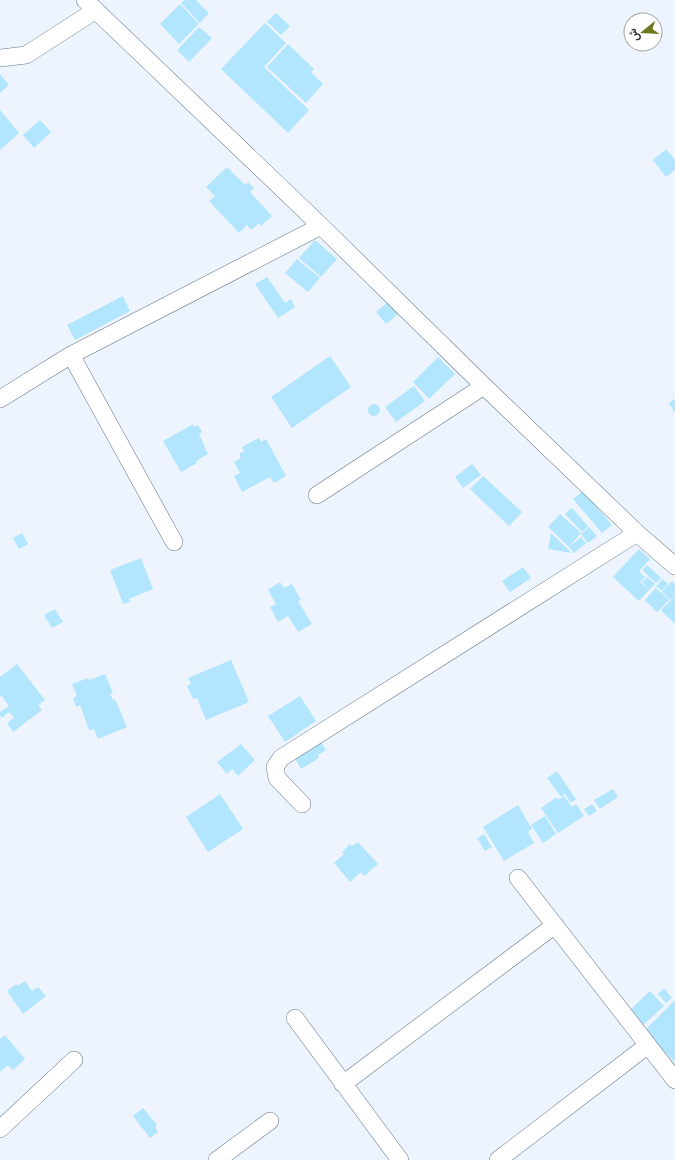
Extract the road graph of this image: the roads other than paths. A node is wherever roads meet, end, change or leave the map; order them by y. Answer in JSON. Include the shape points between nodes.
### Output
{"nodes":[{"id":1,"x":90,"y":5,"type":"edge"},
{"id":2,"x":0,"y":58,"type":"edge"},
{"id":3,"x":321,"y":226,"type":"junction"},
{"id":4,"x":71,"y":355,"type":"junction"},
{"id":5,"x":484,"y":386,"type":"junction"},
{"id":6,"x":0,"y":399,"type":"edge"},
{"id":7,"x":317,"y":495,"type":"dead end"},
{"id":8,"x":637,"y":533,"type":"junction"},
{"id":9,"x":174,"y":542,"type":"dead end"},
{"id":10,"x":675,"y":566,"type":"edge"},
{"id":11,"x":302,"y":804,"type":"dead end"},
{"id":12,"x":518,"y":878,"type":"dead end"},
{"id":13,"x":555,"y":925,"type":"junction"},
{"id":14,"x":294,"y":1018,"type":"dead end"},
{"id":15,"x":648,"y":1045,"type":"junction"},
{"id":16,"x":74,"y":1060,"type":"dead end"},
{"id":17,"x":675,"y":1080,"type":"edge"},
{"id":18,"x":343,"y":1084,"type":"junction"},
{"id":19,"x":270,"y":1121,"type":"dead end"},
{"id":20,"x":0,"y":1129,"type":"edge"},
{"id":21,"x":217,"y":1160,"type":"edge"},
{"id":22,"x":400,"y":1160,"type":"edge"},
{"id":23,"x":498,"y":1160,"type":"edge"}],
"edges":[{"from":1,"to":2,"type":"street","via":[[26,54]]},
{"from":1,"to":3,"type":"street"},
{"from":3,"to":4,"type":"street"},
{"from":3,"to":5,"type":"street"},
{"from":4,"to":6,"type":"street"},
{"from":4,"to":9,"type":"street"},
{"from":5,"to":7,"type":"street"},
{"from":5,"to":8,"type":"street"},
{"from":8,"to":10,"type":"street"},
{"from":8,"to":11,"type":"street","via":[[281,758],[275,767],[277,778]]},
{"from":12,"to":13,"type":"street"},
{"from":13,"to":15,"type":"street"},
{"from":13,"to":18,"type":"street"},
{"from":14,"to":18,"type":"street"},
{"from":15,"to":17,"type":"street"},
{"from":15,"to":23,"type":"street"},
{"from":16,"to":20,"type":"street"},
{"from":18,"to":22,"type":"street"},
{"from":19,"to":21,"type":"street"}]}
